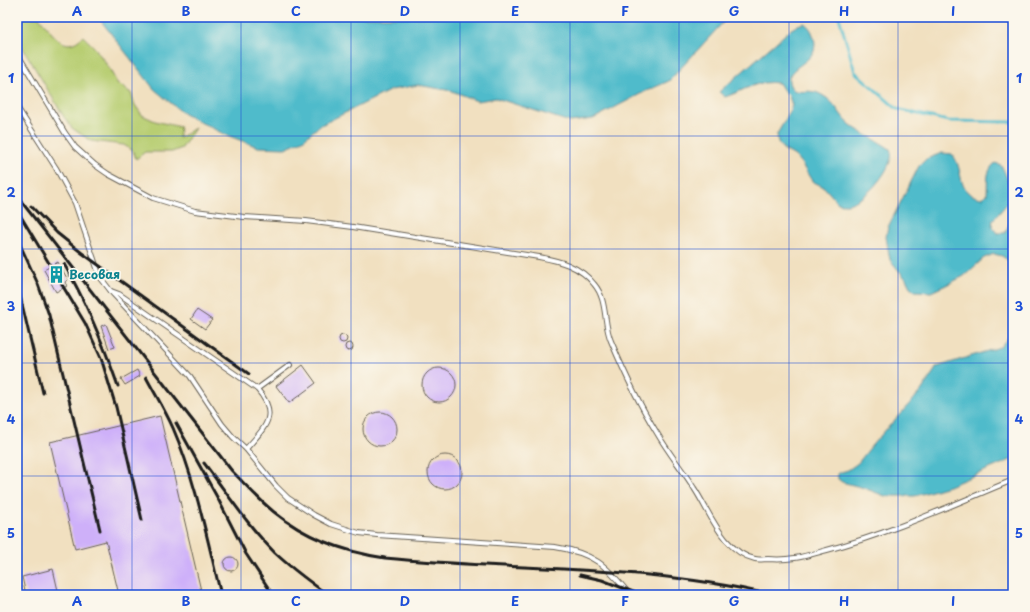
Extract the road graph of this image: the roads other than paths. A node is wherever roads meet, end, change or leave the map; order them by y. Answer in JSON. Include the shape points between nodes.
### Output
{"nodes":[{"id":1,"x":17,"y":53,"type":"edge"},
{"id":2,"x":17,"y":107,"type":"edge"},
{"id":3,"x":111,"y":291,"type":"junction"},
{"id":4,"x":290,"y":365,"type":"dead end"},
{"id":5,"x":257,"y":388,"type":"junction"},
{"id":6,"x":246,"y":449,"type":"junction"},
{"id":7,"x":1013,"y":480,"type":"edge"},
{"id":8,"x":630,"y":595,"type":"edge"}],
"edges":[{"from":1,"to":7,"type":"lane","via":[[64,133],[75,147],[108,174],[153,198],[195,211],[353,227],[539,257],[562,262],[580,271],[595,284],[600,293],[606,311],[609,337],[637,398],[657,433],[695,488],[724,538],[738,551],[755,559],[799,558],[858,542]]},
{"from":2,"to":3,"type":"lane","via":[[76,203],[97,271]]},
{"from":3,"to":5,"type":"lane","via":[[120,294]]},
{"from":3,"to":6,"type":"lane","via":[[190,376],[222,424]]},
{"from":4,"to":5,"type":"lane"},
{"from":5,"to":6,"type":"lane","via":[[268,407],[268,421]]},
{"from":6,"to":8,"type":"lane","via":[[288,498],[331,524],[359,533],[377,535],[556,546],[581,552],[602,564]]}]}
